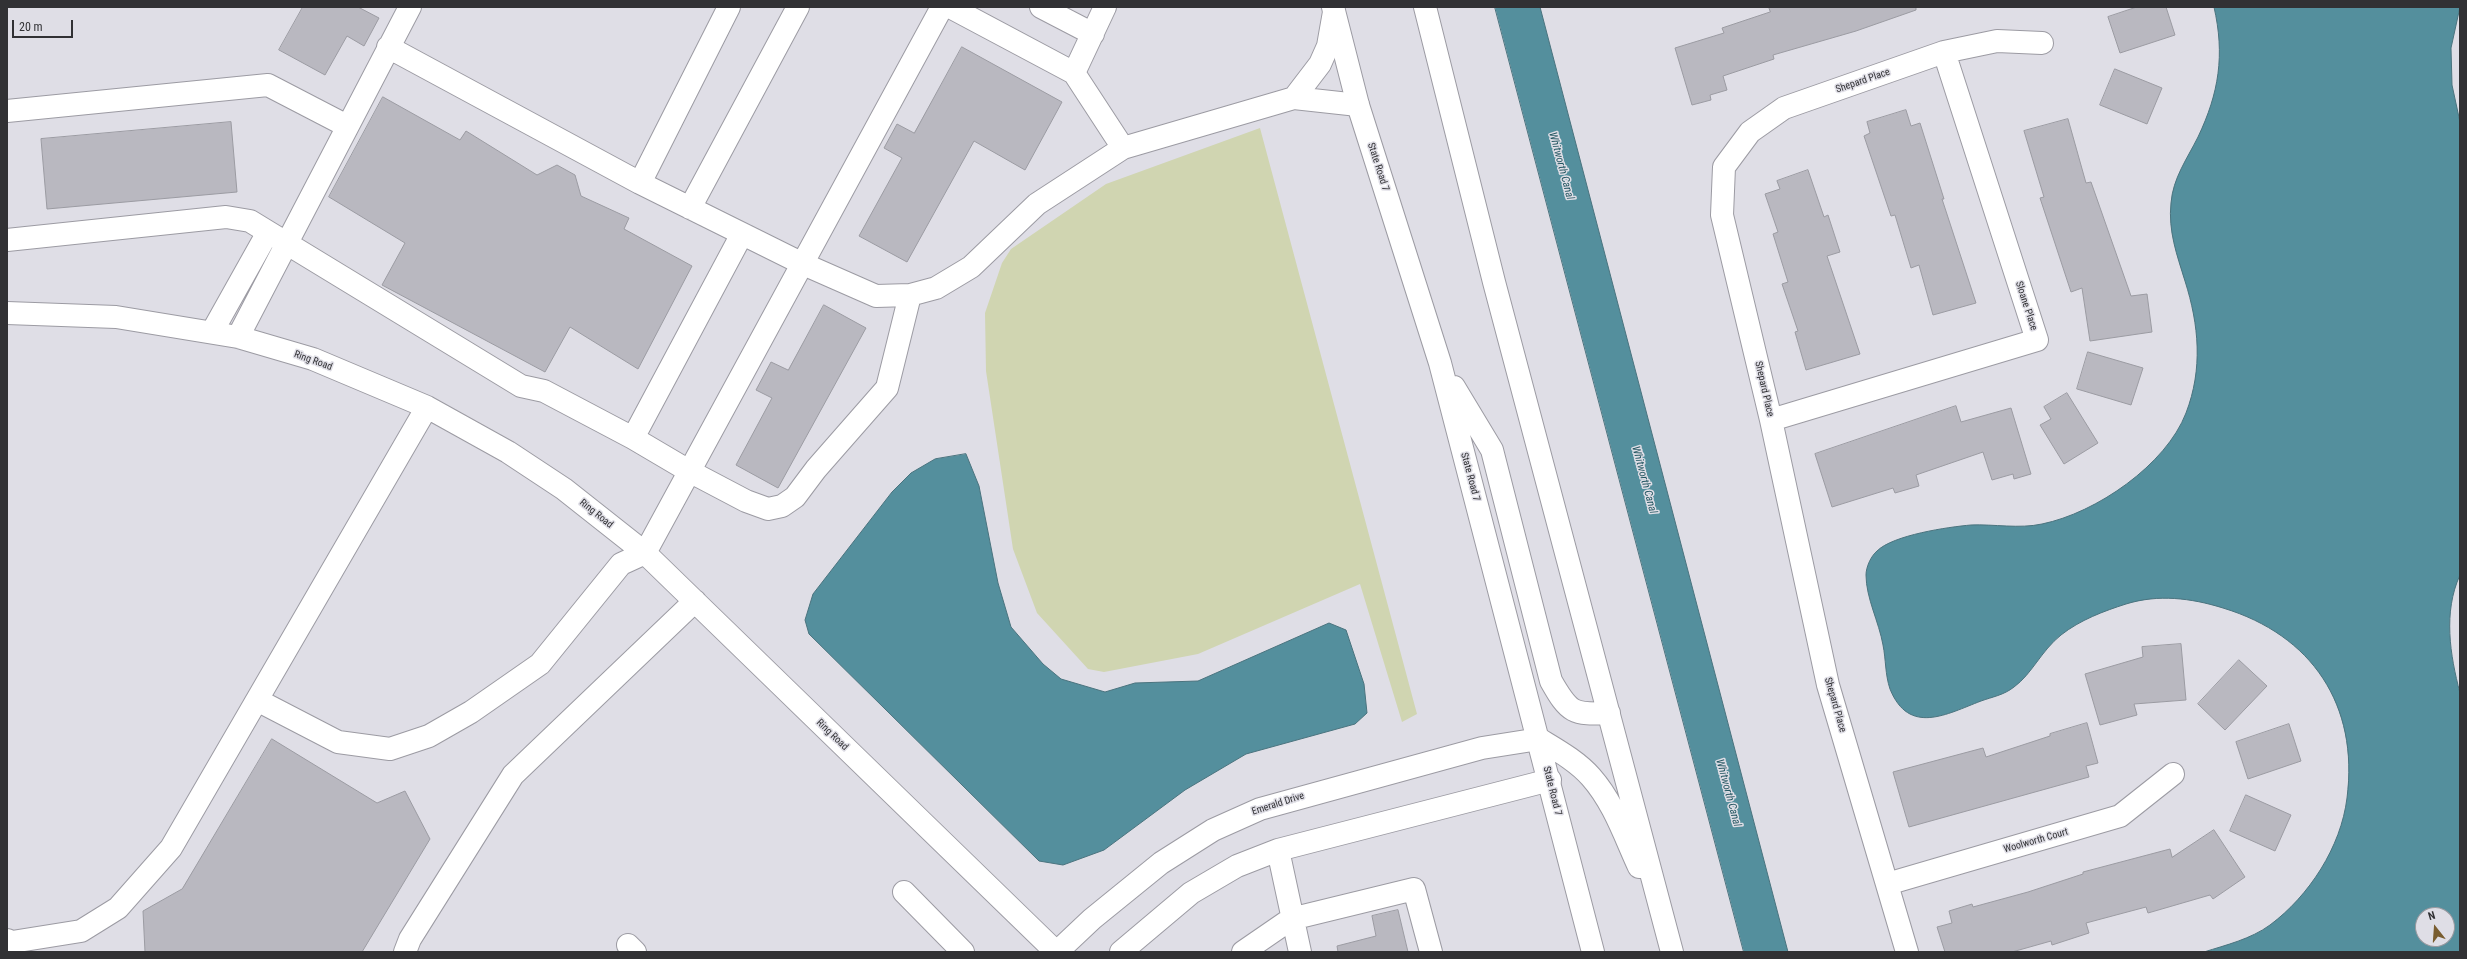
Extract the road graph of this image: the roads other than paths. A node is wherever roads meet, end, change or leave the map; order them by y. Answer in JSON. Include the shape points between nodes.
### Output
{"nodes":[{"id":1,"x":410,"y":7,"type":"edge"},
{"id":2,"x":729,"y":7,"type":"edge"},
{"id":3,"x":798,"y":7,"type":"edge"},
{"id":4,"x":942,"y":7,"type":"edge"},
{"id":5,"x":950,"y":7,"type":"edge"},
{"id":6,"x":1041,"y":7,"type":"edge"},
{"id":7,"x":1105,"y":7,"type":"edge"},
{"id":8,"x":1425,"y":7,"type":"edge"},
{"id":9,"x":1333,"y":10,"type":"edge"},
{"id":10,"x":1092,"y":34,"type":"junction"},
{"id":11,"x":2042,"y":43,"type":"dead end"},
{"id":12,"x":388,"y":47,"type":"junction"},
{"id":13,"x":1944,"y":52,"type":"junction"},
{"id":14,"x":1074,"y":73,"type":"junction"},
{"id":15,"x":1294,"y":98,"type":"junction"},
{"id":16,"x":1358,"y":105,"type":"junction"},
{"id":17,"x":7,"y":112,"type":"edge"},
{"id":18,"x":347,"y":126,"type":"junction"},
{"id":19,"x":1123,"y":148,"type":"junction"},
{"id":20,"x":640,"y":183,"type":"junction"},
{"id":21,"x":690,"y":208,"type":"junction"},
{"id":22,"x":268,"y":232,"type":"junction"},
{"id":23,"x":742,"y":234,"type":"junction"},
{"id":24,"x":7,"y":240,"type":"edge"},
{"id":25,"x":286,"y":243,"type":"junction"},
{"id":26,"x":801,"y":263,"type":"junction"},
{"id":27,"x":910,"y":295,"type":"junction"},
{"id":28,"x":7,"y":313,"type":"edge"},
{"id":29,"x":212,"y":332,"type":"junction"},
{"id":30,"x":238,"y":337,"type":"junction"},
{"id":31,"x":1440,"y":364,"type":"junction"},
{"id":32,"x":427,"y":407,"type":"junction"},
{"id":33,"x":1771,"y":420,"type":"junction"},
{"id":34,"x":633,"y":438,"type":"junction"},
{"id":35,"x":689,"y":471,"type":"junction"},
{"id":36,"x":645,"y":553,"type":"junction"},
{"id":37,"x":695,"y":601,"type":"junction"},
{"id":38,"x":257,"y":700,"type":"junction"},
{"id":39,"x":1609,"y":713,"type":"junction"},
{"id":40,"x":1539,"y":739,"type":"junction"},
{"id":41,"x":2173,"y":774,"type":"dead end"},
{"id":42,"x":1550,"y":780,"type":"junction"},
{"id":43,"x":1278,"y":850,"type":"junction"},
{"id":44,"x":1887,"y":884,"type":"junction"},
{"id":45,"x":904,"y":892,"type":"dead end"},
{"id":46,"x":1291,"y":919,"type":"junction"},
{"id":47,"x":1666,"y":927,"type":"junction"},
{"id":48,"x":7,"y":940,"type":"edge"},
{"id":49,"x":405,"y":952,"type":"edge"},
{"id":50,"x":963,"y":952,"type":"edge"},
{"id":51,"x":1056,"y":952,"type":"edge"},
{"id":52,"x":1121,"y":952,"type":"edge"},
{"id":53,"x":1243,"y":952,"type":"edge"},
{"id":54,"x":1300,"y":952,"type":"edge"},
{"id":55,"x":1431,"y":952,"type":"edge"},
{"id":56,"x":1593,"y":952,"type":"edge"},
{"id":57,"x":1672,"y":952,"type":"edge"},
{"id":58,"x":1907,"y":952,"type":"edge"}],
"edges":[{"from":1,"to":12,"type":"street"},
{"from":2,"to":20,"type":"street"},
{"from":3,"to":21,"type":"street"},
{"from":4,"to":26,"type":"street"},
{"from":5,"to":14,"type":"street"},
{"from":6,"to":10,"type":"street"},
{"from":7,"to":10,"type":"street"},
{"from":8,"to":39,"type":"street","via":[[1496,289]]},
{"from":9,"to":15,"type":"street","via":[[1328,46],[1320,64]]},
{"from":9,"to":16,"type":"street","name":"State Road 7"},
{"from":10,"to":14,"type":"street"},
{"from":11,"to":13,"type":"street","name":"Shepard Place","via":[[1997,41]]},
{"from":12,"to":18,"type":"street"},
{"from":12,"to":20,"type":"street"},
{"from":13,"to":33,"type":"street","name":"Shepard Place","via":[[1784,108],[1750,132],[1724,167],[1722,215]]},
{"from":13,"to":33,"type":"street","name":"Sloane Place","via":[[2037,340]]},
{"from":14,"to":19,"type":"street"},
{"from":15,"to":16,"type":"street"},
{"from":15,"to":19,"type":"street"},
{"from":16,"to":31,"type":"street","name":"State Road 7"},
{"from":17,"to":18,"type":"street","via":[[268,85]]},
{"from":18,"to":25,"type":"street"},
{"from":19,"to":27,"type":"street","via":[[1037,204],[971,267],[936,288]]},
{"from":20,"to":21,"type":"street"},
{"from":21,"to":23,"type":"street"},
{"from":22,"to":24,"type":"street","via":[[250,221],[226,217]]},
{"from":22,"to":25,"type":"street"},
{"from":22,"to":29,"type":"street"},
{"from":23,"to":26,"type":"street"},
{"from":23,"to":34,"type":"street"},
{"from":25,"to":30,"type":"street"},
{"from":25,"to":34,"type":"street","via":[[521,386],[544,391]]},
{"from":26,"to":27,"type":"street","via":[[876,296]]},
{"from":26,"to":35,"type":"street"},
{"from":27,"to":35,"type":"street","via":[[887,388],[816,469],[795,497],[782,506],[768,510]]},
{"from":28,"to":29,"type":"street","name":"Ring Road","via":[[116,317]]},
{"from":29,"to":30,"type":"street","name":"Ring Road"},
{"from":30,"to":32,"type":"street","name":"Ring Road","via":[[313,360]]},
{"from":31,"to":39,"type":"street","via":[[1492,450],[1551,681],[1564,704],[1582,715]]},
{"from":31,"to":40,"type":"street","name":"State Road 7"},
{"from":32,"to":36,"type":"street","name":"Ring Road","via":[[464,426],[564,489]]},
{"from":32,"to":38,"type":"street"},
{"from":33,"to":44,"type":"street","name":"Shepard Place","via":[[1828,685]]},
{"from":34,"to":35,"type":"street"},
{"from":35,"to":36,"type":"street"},
{"from":36,"to":37,"type":"street","name":"Ring Road"},
{"from":36,"to":38,"type":"street","via":[[621,564],[540,664],[471,712],[429,736],[390,749],[338,742]]},
{"from":37,"to":49,"type":"street","via":[[513,775],[414,932]]},
{"from":37,"to":51,"type":"street","name":"Ring Road"},
{"from":38,"to":48,"type":"street","via":[[171,848],[118,908],[81,930],[12,942]]},
{"from":39,"to":47,"type":"street"},
{"from":40,"to":42,"type":"street","name":"State Road 7"},
{"from":40,"to":47,"type":"street","via":[[1566,756],[1591,777],[1610,804]]},
{"from":40,"to":51,"type":"street","name":"Emerald Drive","via":[[1482,748],[1260,809],[1213,830],[1160,863]]},
{"from":41,"to":44,"type":"street","name":"Woolworth Court","via":[[2120,816]]},
{"from":42,"to":43,"type":"street"},
{"from":42,"to":56,"type":"street","name":"State Road 7"},
{"from":43,"to":46,"type":"street"},
{"from":43,"to":52,"type":"street","via":[[1237,866],[1191,893]]},
{"from":44,"to":58,"type":"street","name":"Shepard Place"},
{"from":45,"to":50,"type":"street"},
{"from":46,"to":53,"type":"street"},
{"from":46,"to":54,"type":"street"},
{"from":46,"to":55,"type":"street","via":[[1414,888]]},
{"from":47,"to":57,"type":"street"}]}
